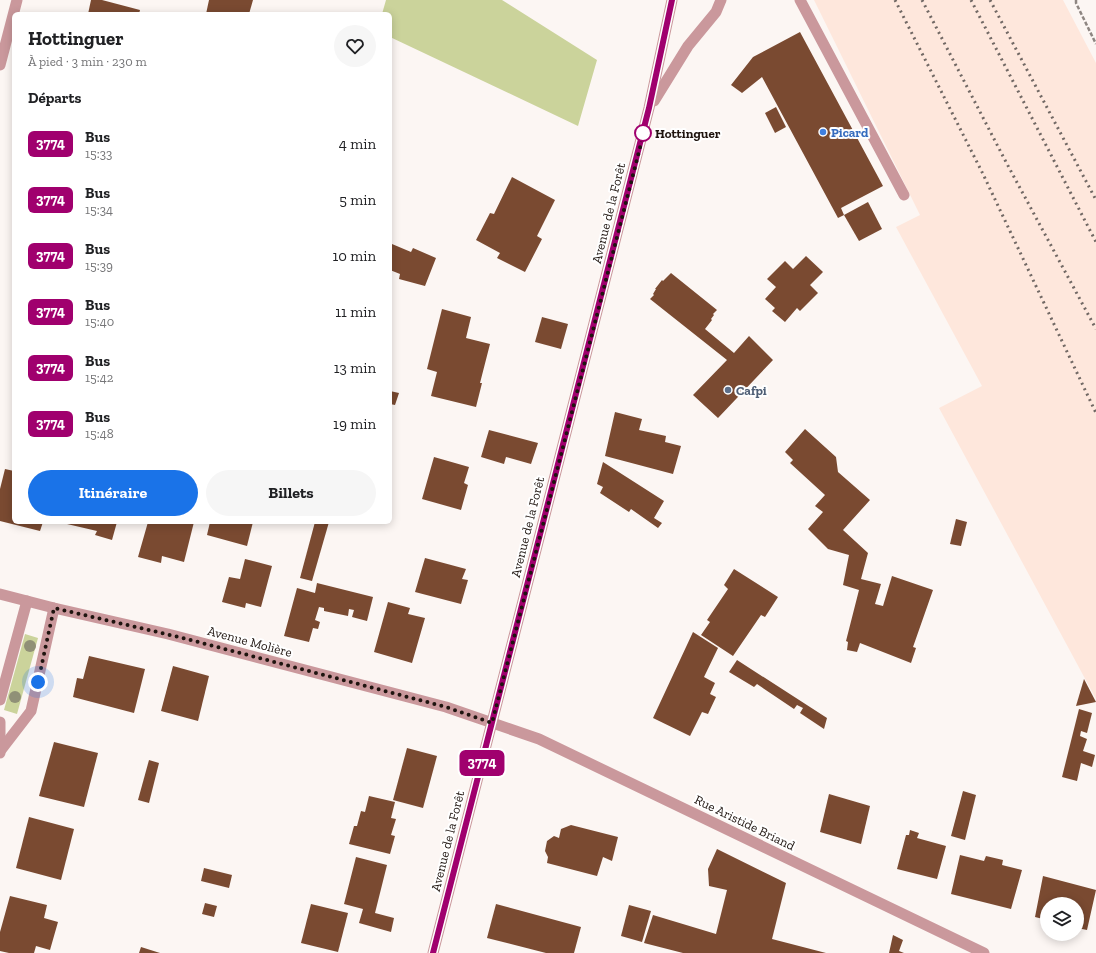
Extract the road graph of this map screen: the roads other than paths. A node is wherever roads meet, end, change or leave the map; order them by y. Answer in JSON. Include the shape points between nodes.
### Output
{"nodes":[{"id":1,"x":17,"y":0,"type":"edge"},
{"id":2,"x":672,"y":0,"type":"edge"},
{"id":3,"x":721,"y":0,"type":"edge"},
{"id":4,"x":800,"y":0,"type":"edge"},
{"id":5,"x":14,"y":12,"type":"edge"},
{"id":6,"x":12,"y":19,"type":"edge"},
{"id":7,"x":0,"y":65,"type":"edge"},
{"id":8,"x":649,"y":108,"type":"junction"},
{"id":9,"x":904,"y":195,"type":"dead end"},
{"id":10,"x":0,"y":594,"type":"edge"},
{"id":11,"x":27,"y":601,"type":"junction"},
{"id":12,"x":54,"y":608,"type":"junction"},
{"id":13,"x":0,"y":700,"type":"edge"},
{"id":14,"x":0,"y":722,"type":"edge"},
{"id":15,"x":492,"y":723,"type":"junction"},
{"id":16,"x":0,"y":752,"type":"edge"},
{"id":17,"x":433,"y":953,"type":"edge"},
{"id":18,"x":984,"y":953,"type":"edge"}],
"edges":[{"from":1,"to":5,"type":"street"},
{"from":2,"to":8,"type":"street","name":"Avenue de la Forêt"},
{"from":3,"to":8,"type":"street","name":"Avenue de la Forêt","via":[[716,12],[688,46]]},
{"from":4,"to":9,"type":"street"},
{"from":6,"to":7,"type":"street"},
{"from":8,"to":15,"type":"street","name":"Avenue de la Forêt"},
{"from":10,"to":11,"type":"street","name":"Avenue Molière"},
{"from":11,"to":12,"type":"street","name":"Avenue Molière"},
{"from":11,"to":13,"type":"street"},
{"from":12,"to":15,"type":"street","name":"Avenue Molière","via":[[191,640],[446,707]]},
{"from":12,"to":16,"type":"street","via":[[31,711]]},
{"from":14,"to":16,"type":"street"},
{"from":15,"to":17,"type":"street","name":"Avenue de la Forêt"},
{"from":15,"to":18,"type":"street","name":"Rue Aristide Briand","via":[[539,739]]}]}
